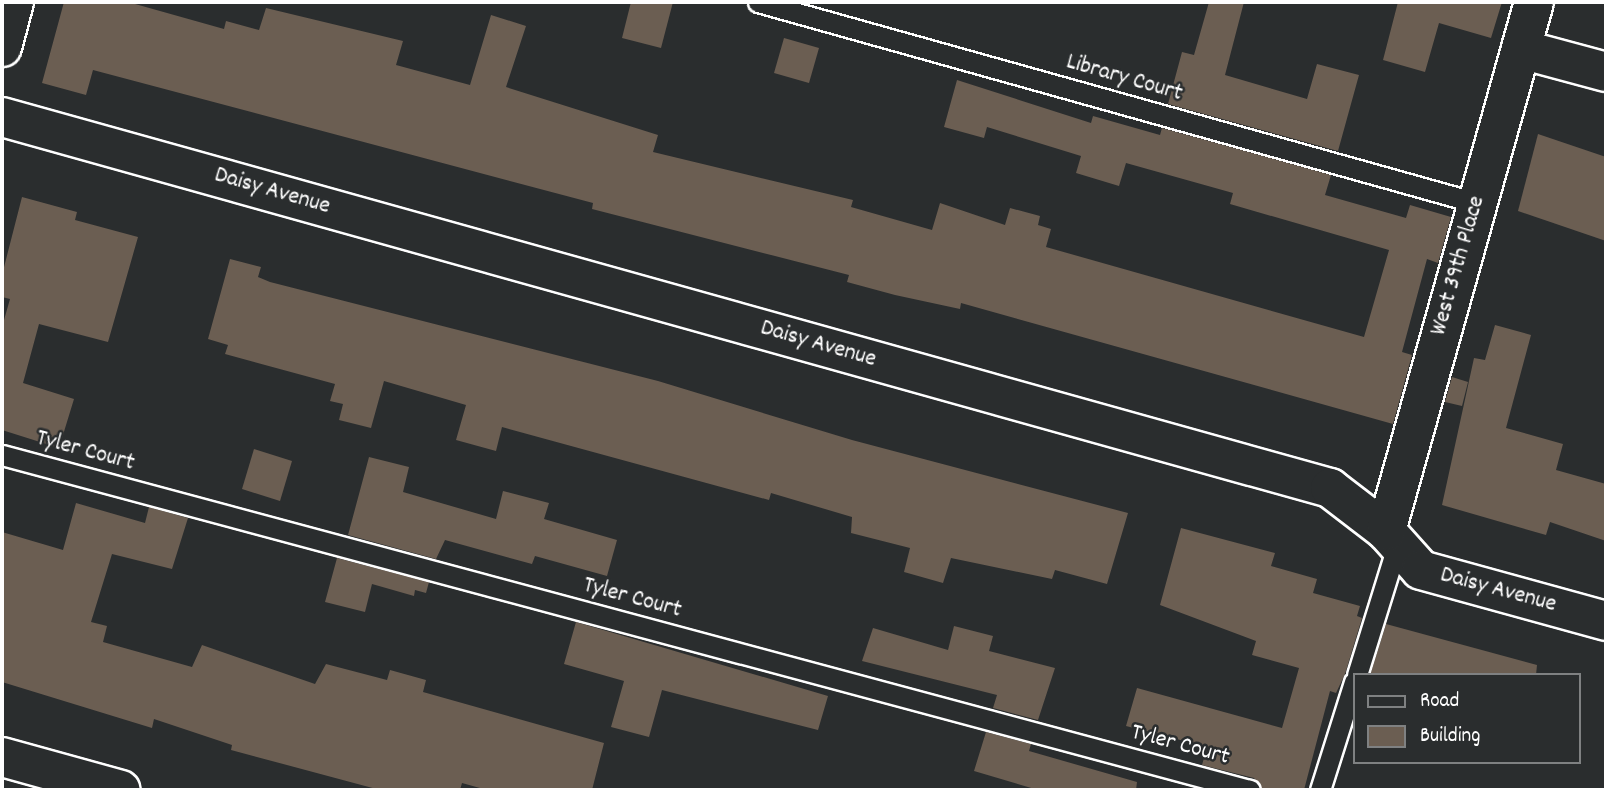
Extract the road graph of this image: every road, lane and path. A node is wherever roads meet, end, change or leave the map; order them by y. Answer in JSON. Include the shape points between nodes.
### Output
{"nodes":[{"id":1,"x":14,"y":2,"type":"edge"},
{"id":2,"x":758,"y":2,"type":"edge"},
{"id":3,"x":1534,"y":2,"type":"edge"},
{"id":4,"x":2,"y":47,"type":"edge"},
{"id":5,"x":1521,"y":49,"type":"junction"},
{"id":6,"x":1606,"y":72,"type":"edge"},
{"id":7,"x":2,"y":117,"type":"edge"},
{"id":8,"x":1477,"y":203,"type":"junction"},
{"id":9,"x":2,"y":455,"type":"edge"},
{"id":10,"x":1392,"y":539,"type":"junction"},
{"id":11,"x":1606,"y":621,"type":"edge"},
{"id":12,"x":1357,"y":673,"type":"edge"},
{"id":13,"x":1352,"y":688,"type":"edge"},
{"id":14,"x":2,"y":757,"type":"edge"},
{"id":15,"x":121,"y":790,"type":"edge"},
{"id":16,"x":1250,"y":790,"type":"edge"},
{"id":17,"x":1320,"y":790,"type":"edge"}],
"edges":[{"from":1,"to":4,"type":"street"},
{"from":2,"to":8,"type":"lane","name":"Library Court"},
{"from":3,"to":5,"type":"street","name":"West 39th Place"},
{"from":5,"to":6,"type":"street"},
{"from":5,"to":8,"type":"street","name":"West 39th Place"},
{"from":7,"to":10,"type":"street","name":"Daisy Avenue","via":[[1330,488]]},
{"from":8,"to":10,"type":"street","name":"West 39th Place"},
{"from":9,"to":16,"type":"lane","name":"Tyler Court"},
{"from":10,"to":11,"type":"street","name":"Daisy Avenue","via":[[1421,570]]},
{"from":10,"to":12,"type":"lane","name":"West 39th Place"},
{"from":13,"to":17,"type":"lane"},
{"from":14,"to":15,"type":"street"}]}
